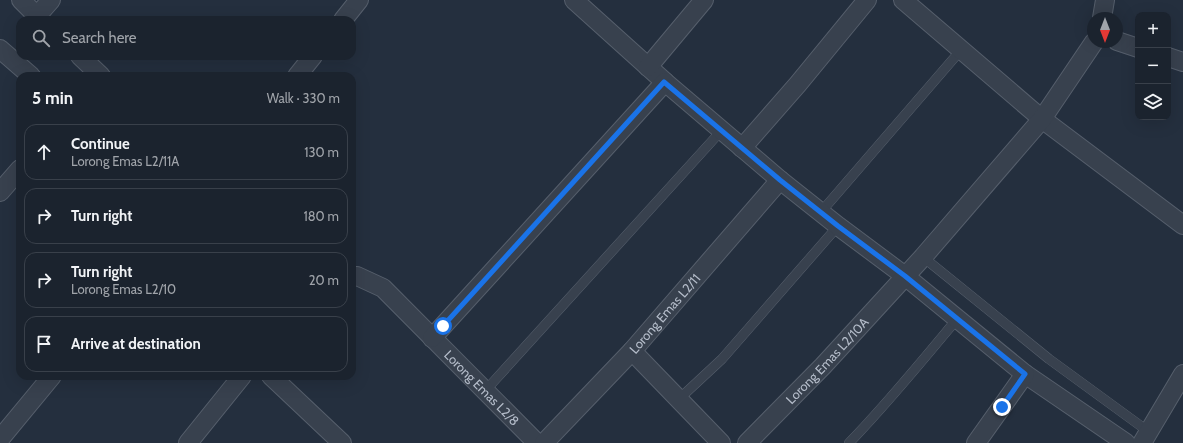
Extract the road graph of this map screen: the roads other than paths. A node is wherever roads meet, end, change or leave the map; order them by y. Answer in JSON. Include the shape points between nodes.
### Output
{"nodes":[{"id":1,"x":21,"y":0,"type":"edge"},
{"id":2,"x":51,"y":0,"type":"edge"},
{"id":3,"x":359,"y":0,"type":"edge"},
{"id":4,"x":574,"y":0,"type":"edge"},
{"id":5,"x":704,"y":0,"type":"edge"},
{"id":6,"x":867,"y":0,"type":"edge"},
{"id":7,"x":903,"y":0,"type":"edge"},
{"id":8,"x":1105,"y":0,"type":"edge"},
{"id":9,"x":1103,"y":12,"type":"edge"},
{"id":10,"x":37,"y":16,"type":"edge"},
{"id":11,"x":40,"y":16,"type":"edge"},
{"id":12,"x":346,"y":16,"type":"edge"},
{"id":13,"x":1123,"y":43,"type":"edge"},
{"id":14,"x":1135,"y":47,"type":"edge"},
{"id":15,"x":1090,"y":48,"type":"edge"},
{"id":16,"x":0,"y":49,"type":"edge"},
{"id":17,"x":961,"y":50,"type":"junction"},
{"id":18,"x":1171,"y":58,"type":"edge"},
{"id":19,"x":84,"y":60,"type":"edge"},
{"id":20,"x":310,"y":60,"type":"edge"},
{"id":21,"x":1183,"y":62,"type":"edge"},
{"id":22,"x":648,"y":67,"type":"junction"},
{"id":23,"x":26,"y":72,"type":"edge"},
{"id":24,"x":97,"y":72,"type":"edge"},
{"id":25,"x":300,"y":72,"type":"edge"},
{"id":26,"x":664,"y":82,"type":"junction"},
{"id":27,"x":1042,"y":119,"type":"junction"},
{"id":28,"x":722,"y":130,"type":"junction"},
{"id":29,"x":742,"y":148,"type":"junction"},
{"id":30,"x":16,"y":174,"type":"edge"},
{"id":31,"x":780,"y":180,"type":"junction"},
{"id":32,"x":0,"y":192,"type":"edge"},
{"id":33,"x":821,"y":212,"type":"junction"},
{"id":34,"x":1183,"y":225,"type":"edge"},
{"id":35,"x":838,"y":226,"type":"junction"},
{"id":36,"x":923,"y":257,"type":"junction"},
{"id":37,"x":356,"y":276,"type":"edge"},
{"id":38,"x":905,"y":276,"type":"junction"},
{"id":39,"x":957,"y":319,"type":"junction"},
{"id":40,"x":432,"y":338,"type":"junction"},
{"id":41,"x":632,"y":351,"type":"junction"},
{"id":42,"x":1025,"y":374,"type":"junction"},
{"id":43,"x":1183,"y":374,"type":"edge"},
{"id":44,"x":49,"y":380,"type":"edge"},
{"id":45,"x":239,"y":380,"type":"edge"},
{"id":46,"x":275,"y":380,"type":"edge"},
{"id":47,"x":485,"y":391,"type":"junction"},
{"id":48,"x":679,"y":399,"type":"junction"},
{"id":49,"x":1146,"y":437,"type":"edge"},
{"id":50,"x":0,"y":440,"type":"edge"},
{"id":51,"x":188,"y":443,"type":"edge"},
{"id":52,"x":342,"y":443,"type":"edge"},
{"id":53,"x":537,"y":443,"type":"edge"},
{"id":54,"x":544,"y":443,"type":"edge"},
{"id":55,"x":721,"y":443,"type":"edge"},
{"id":56,"x":747,"y":443,"type":"edge"},
{"id":57,"x":849,"y":443,"type":"edge"},
{"id":58,"x":976,"y":443,"type":"edge"},
{"id":59,"x":1126,"y":443,"type":"edge"}],
"edges":[{"from":1,"to":10,"type":"street"},
{"from":2,"to":11,"type":"street"},
{"from":3,"to":12,"type":"street"},
{"from":4,"to":22,"type":"street"},
{"from":5,"to":22,"type":"street"},
{"from":6,"to":29,"type":"street"},
{"from":7,"to":17,"type":"street"},
{"from":8,"to":9,"type":"street"},
{"from":13,"to":14,"type":"street"},
{"from":15,"to":27,"type":"street","name":"Lorong Emas L2/10A"},
{"from":16,"to":23,"type":"street"},
{"from":17,"to":27,"type":"street"},
{"from":17,"to":33,"type":"lane"},
{"from":18,"to":21,"type":"street"},
{"from":19,"to":24,"type":"street"},
{"from":20,"to":25,"type":"street"},
{"from":22,"to":26,"type":"street"},
{"from":26,"to":28,"type":"street"},
{"from":26,"to":40,"type":"street"},
{"from":27,"to":34,"type":"street"},
{"from":27,"to":36,"type":"street","name":"Lorong Emas L2/10A"},
{"from":28,"to":29,"type":"street"},
{"from":28,"to":47,"type":"lane"},
{"from":29,"to":31,"type":"street"},
{"from":30,"to":32,"type":"street"},
{"from":31,"to":33,"type":"street"},
{"from":31,"to":41,"type":"street","name":"Lorong Emas L2/11"},
{"from":33,"to":35,"type":"street"},
{"from":35,"to":38,"type":"street"},
{"from":35,"to":48,"type":"lane","via":[[722,359]]},
{"from":36,"to":38,"type":"street","name":"Lorong Emas L2/10A"},
{"from":36,"to":49,"type":"lane"},
{"from":37,"to":40,"type":"street","name":"Lorong Emas L2/8","via":[[382,288]]},
{"from":38,"to":39,"type":"street"},
{"from":38,"to":56,"type":"street","name":"Lorong Emas L2/10A","via":[[823,366]]},
{"from":39,"to":42,"type":"street"},
{"from":39,"to":57,"type":"lane"},
{"from":40,"to":47,"type":"street","name":"Lorong Emas L2/8"},
{"from":41,"to":48,"type":"street"},
{"from":41,"to":54,"type":"street","name":"Lorong Emas L2/11"},
{"from":42,"to":58,"type":"street"},
{"from":42,"to":59,"type":"street"},
{"from":43,"to":49,"type":"street"},
{"from":44,"to":50,"type":"street"},
{"from":45,"to":51,"type":"street"},
{"from":46,"to":52,"type":"street"},
{"from":47,"to":53,"type":"street","name":"Lorong Emas L2/8"},
{"from":48,"to":55,"type":"street"}]}
